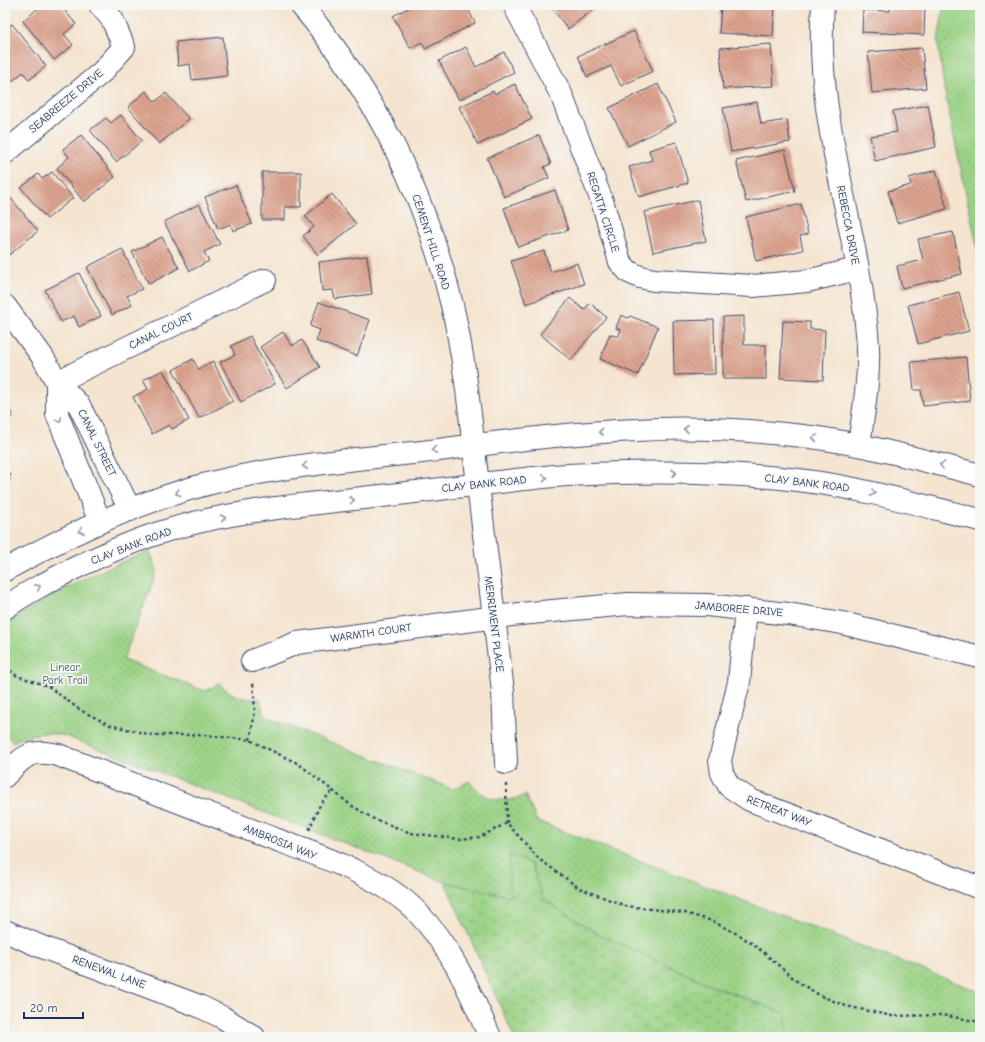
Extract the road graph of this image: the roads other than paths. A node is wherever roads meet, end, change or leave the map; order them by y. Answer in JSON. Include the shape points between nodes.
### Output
{"nodes":[{"id":1,"x":100,"y":5,"type":"edge"},
{"id":2,"x":301,"y":5,"type":"edge"},
{"id":3,"x":514,"y":5,"type":"edge"},
{"id":4,"x":823,"y":5,"type":"edge"},
{"id":5,"x":5,"y":152,"type":"edge"},
{"id":6,"x":857,"y":269,"type":"junction"},
{"id":7,"x":265,"y":280,"type":"dead end"},
{"id":8,"x":5,"y":306,"type":"edge"},
{"id":9,"x":57,"y":382,"type":"junction"},
{"id":10,"x":473,"y":445,"type":"junction"},
{"id":11,"x":859,"y":445,"type":"junction"},
{"id":12,"x":980,"y":475,"type":"edge"},
{"id":13,"x":478,"y":485,"type":"junction"},
{"id":14,"x":130,"y":510,"type":"junction"},
{"id":15,"x":980,"y":520,"type":"edge"},
{"id":16,"x":100,"y":522,"type":"junction"},
{"id":17,"x":5,"y":570,"type":"edge"},
{"id":18,"x":5,"y":608,"type":"edge"},
{"id":19,"x":746,"y":608,"type":"junction"},
{"id":20,"x":493,"y":617,"type":"junction"},
{"id":21,"x":980,"y":657,"type":"edge"},
{"id":22,"x":252,"y":661,"type":"road end"},
{"id":23,"x":506,"y":762,"type":"road end"},
{"id":24,"x":5,"y":776,"type":"edge"},
{"id":25,"x":980,"y":888,"type":"edge"},
{"id":26,"x":5,"y":930,"type":"edge"},
{"id":27,"x":254,"y":1037,"type":"edge"},
{"id":28,"x":490,"y":1037,"type":"edge"}],
"edges":[{"from":1,"to":5,"type":"street","name":"SEABREEZE DRIVE","via":[[112,19],[124,47],[102,72]]},
{"from":2,"to":10,"type":"street","name":"CEMENT HILL ROAD","via":[[347,64],[371,105],[394,145],[429,226],[452,306]]},
{"from":3,"to":6,"type":"street","name":"REGATTA CIRCLE","via":[[560,94],[603,204],[615,250],[620,262],[629,272],[654,280],[753,286],[807,281]]},
{"from":4,"to":6,"type":"street","name":"REBECCA DRIVE","via":[[822,67],[828,120]]},
{"from":6,"to":11,"type":"street","name":"REBECCA DRIVE","via":[[867,335]]},
{"from":7,"to":9,"type":"street","name":"CANAL COURT"},
{"from":8,"to":9,"type":"street","name":"CANAL STREET","via":[[42,356]]},
{"from":9,"to":14,"type":"street","name":"CANAL STREET","via":[[79,405]]},
{"from":9,"to":16,"type":"street","name":"CANAL STREET","one_way":true,"via":[[57,414]]},
{"from":11,"to":10,"type":"street","one_way":true,"via":[[803,436],[720,429],[640,429]]},
{"from":10,"to":13,"type":"street","name":"CEMENT HILL ROAD"},
{"from":10,"to":14,"type":"street","one_way":true,"via":[[226,479],[185,490]]},
{"from":12,"to":11,"type":"street","one_way":true},
{"from":13,"to":15,"type":"street","name":"CLAY BANK ROAD","one_way":true,"via":[[565,475],[718,473],[798,480],[851,488]]},
{"from":18,"to":13,"type":"street","name":"CLAY BANK ROAD","one_way":true,"via":[[57,577],[101,556],[158,533],[192,524],[281,509]]},
{"from":13,"to":20,"type":"street","name":"MERRIMENT PLACE"},
{"from":14,"to":16,"type":"street"},
{"from":16,"to":17,"type":"street","one_way":true},
{"from":19,"to":20,"type":"street","name":"JAMBOREE DRIVE","via":[[628,604]]},
{"from":19,"to":21,"type":"street","name":"JAMBOREE DRIVE","via":[[842,623]]},
{"from":19,"to":25,"type":"street","name":"RETREAT WAY","via":[[739,682],[720,760],[722,773],[729,786],[750,800]]},
{"from":20,"to":22,"type":"street","name":"WARMTH COURT","via":[[297,643]]},
{"from":20,"to":23,"type":"street","name":"MERRIMENT PLACE","via":[[503,691]]},
{"from":24,"to":28,"type":"street","name":"AMBROSIA WAY","via":[[25,756],[39,752],[58,755],[301,850],[382,885],[418,912],[439,938],[456,964]]},
{"from":26,"to":27,"type":"street","name":"RENEWAL LANE","via":[[42,947],[199,1006]]}]}
